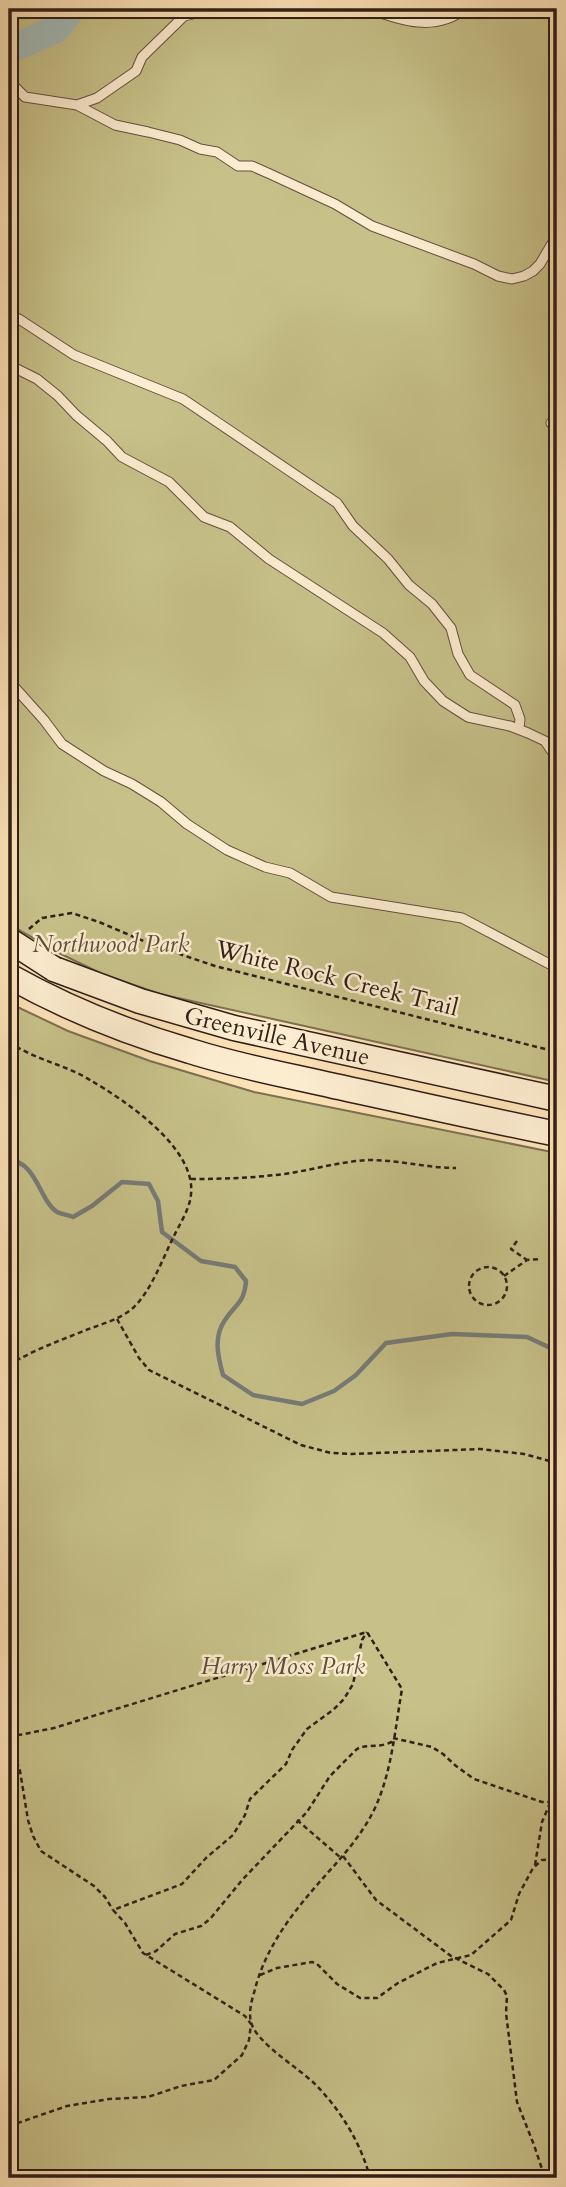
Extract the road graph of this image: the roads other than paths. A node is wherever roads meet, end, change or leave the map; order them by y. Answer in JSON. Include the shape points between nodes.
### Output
{"nodes":[{"id":1,"x":252,"y":9,"type":"edge"},
{"id":2,"x":266,"y":9,"type":"edge"},
{"id":3,"x":284,"y":9,"type":"edge"},
{"id":4,"x":370,"y":9,"type":"edge"},
{"id":5,"x":465,"y":9,"type":"edge"},
{"id":6,"x":11,"y":84,"type":"edge"},
{"id":7,"x":77,"y":105,"type":"junction"},
{"id":8,"x":557,"y":235,"type":"edge"},
{"id":9,"x":9,"y":316,"type":"edge"},
{"id":10,"x":9,"y":365,"type":"edge"},
{"id":11,"x":9,"y":681,"type":"edge"},
{"id":12,"x":519,"y":729,"type":"junction"},
{"id":13,"x":557,"y":759,"type":"edge"},
{"id":14,"x":19,"y":935,"type":"edge"},
{"id":15,"x":557,"y":968,"type":"edge"},
{"id":16,"x":9,"y":976,"type":"edge"},
{"id":17,"x":474,"y":1081,"type":"junction"},
{"id":18,"x":557,"y":1099,"type":"edge"},
{"id":19,"x":465,"y":1115,"type":"junction"},
{"id":20,"x":557,"y":1134,"type":"edge"}],
"edges":[{"from":1,"to":7,"type":"lane","via":[[184,16],[142,57],[136,71],[97,98]]},
{"from":2,"to":3,"type":"lane"},
{"from":4,"to":5,"type":"lane","via":[[417,23],[441,20]]},
{"from":6,"to":7,"type":"lane","via":[[24,97]]},
{"from":7,"to":8,"type":"lane","via":[[115,125],[217,152],[238,166],[252,166],[372,226],[498,276],[512,279],[533,271]]},
{"from":9,"to":12,"type":"lane","via":[[75,355],[183,399],[337,503],[353,526],[451,628],[470,675],[514,705]]},
{"from":10,"to":12,"type":"lane","via":[[37,379],[122,457],[169,482],[204,517],[230,527],[269,559],[383,633],[410,657],[443,701],[467,717]]},
{"from":11,"to":15,"type":"lane","via":[[61,744],[161,802],[227,850],[290,873],[331,897],[461,918]]},
{"from":12,"to":13,"type":"lane","via":[[545,741]]},
{"from":14,"to":17,"type":"main road","name":"Greenville Avenue","bridge":true,"via":[[54,969],[186,1016]]},
{"from":16,"to":19,"type":"main road","name":"Greenville Avenue","via":[[40,993],[189,1051]]},
{"from":17,"to":18,"type":"main road","name":"Greenville Avenue"},
{"from":17,"to":19,"type":"main road"},
{"from":19,"to":20,"type":"main road","name":"Greenville Avenue"}]}
